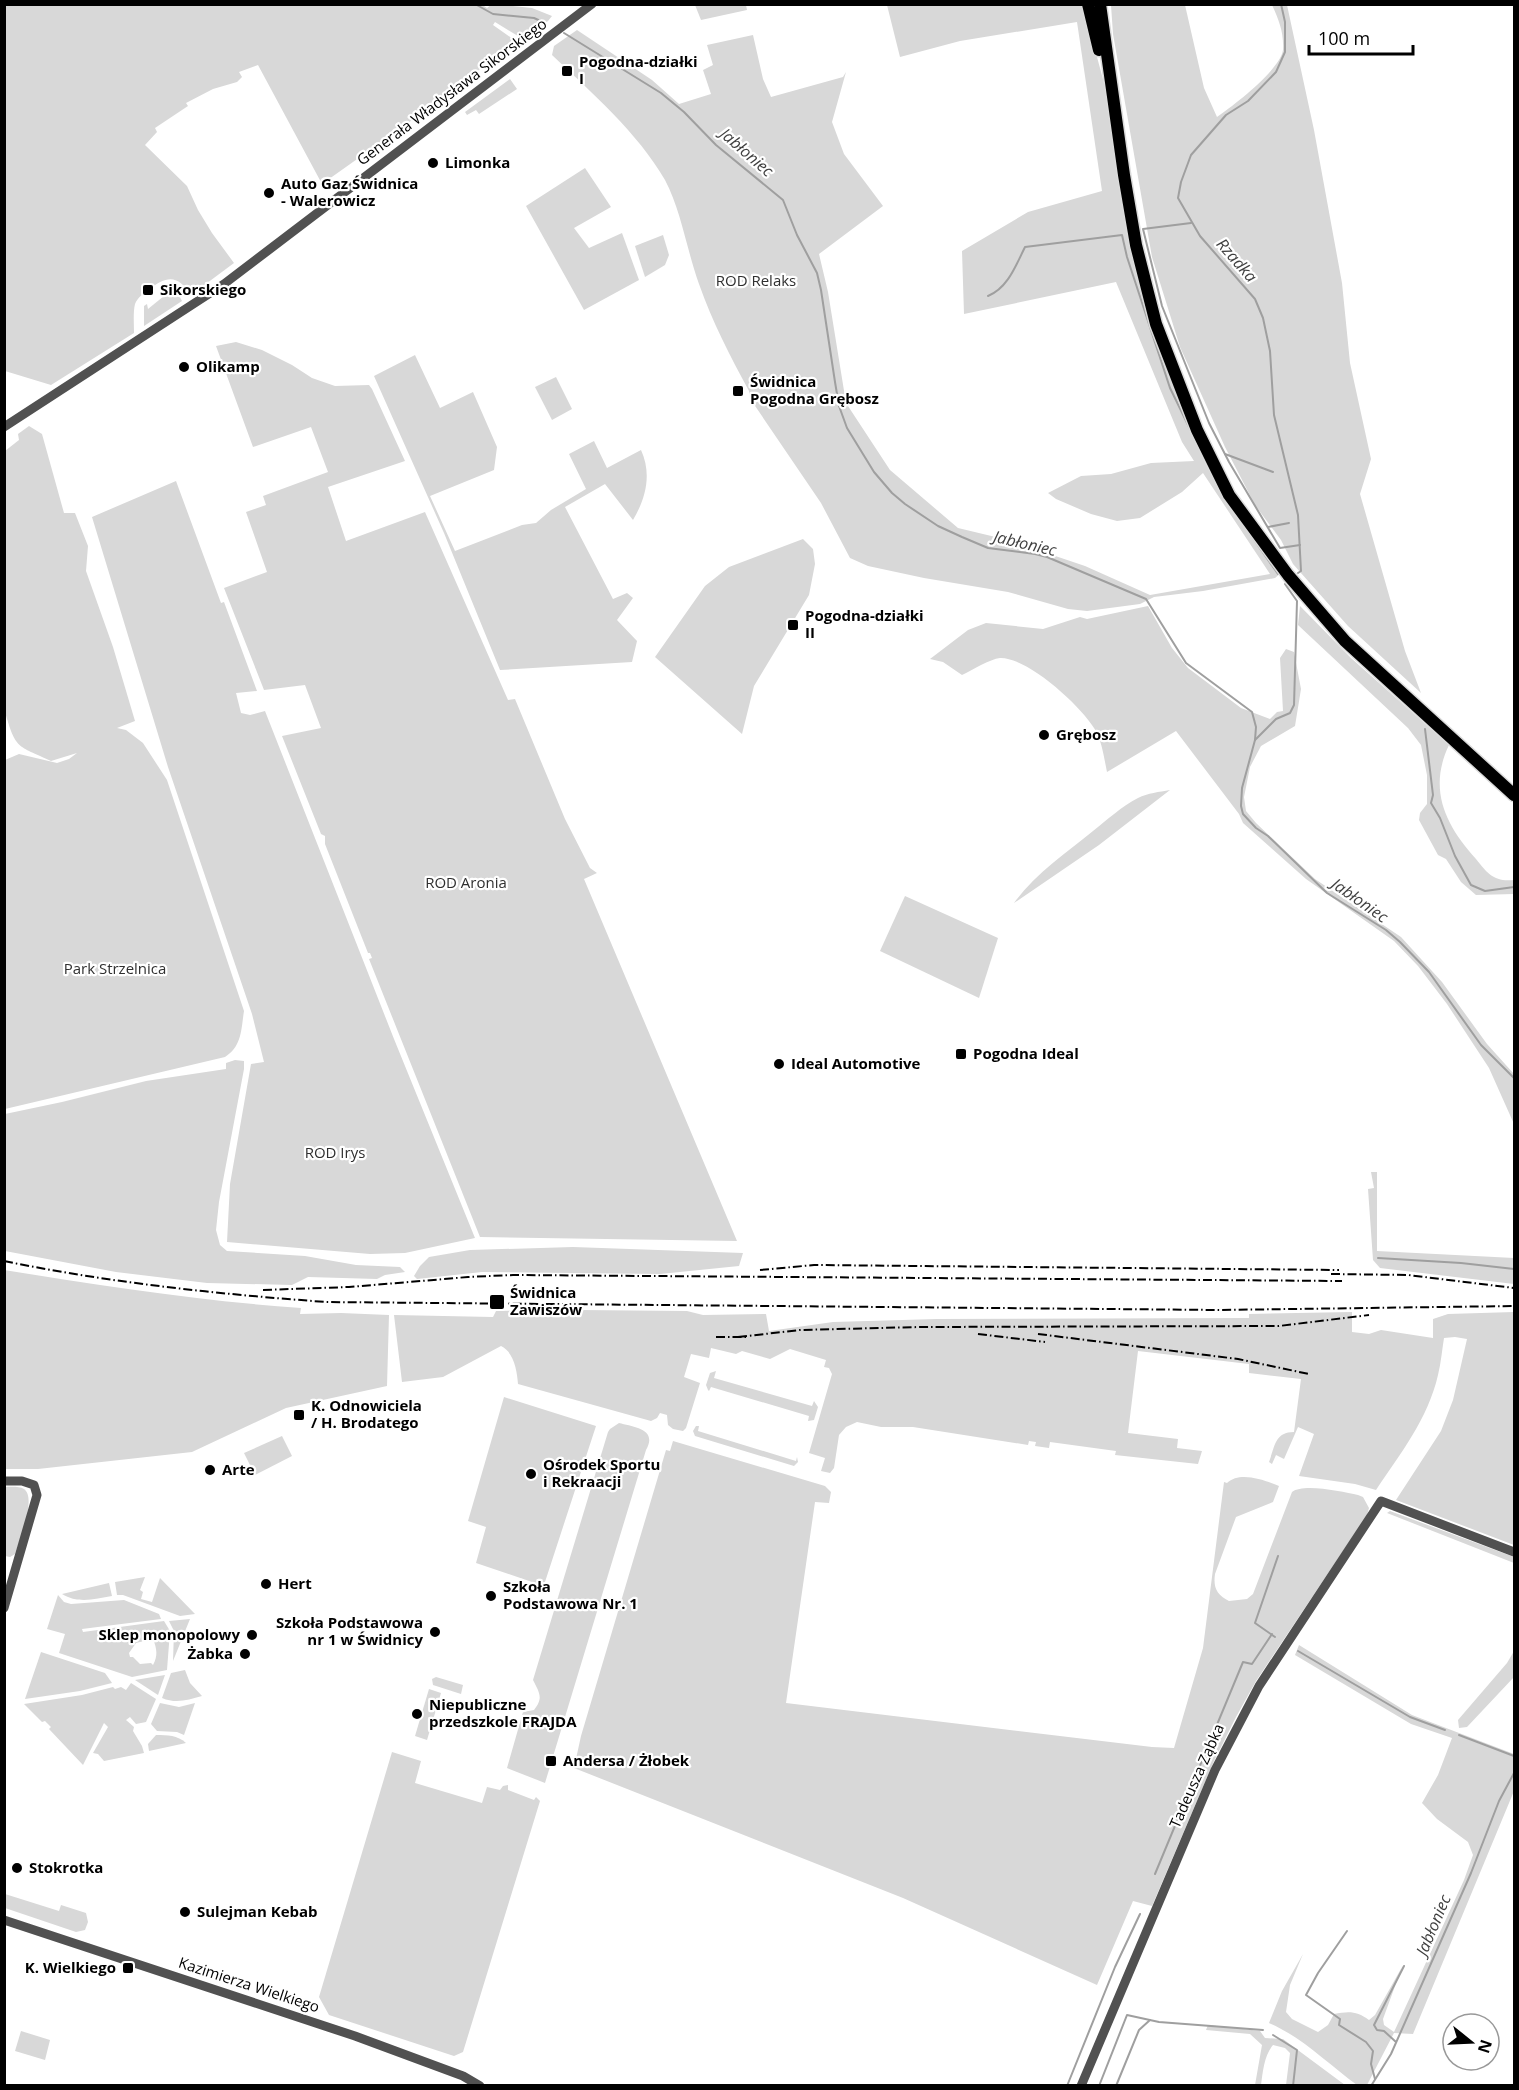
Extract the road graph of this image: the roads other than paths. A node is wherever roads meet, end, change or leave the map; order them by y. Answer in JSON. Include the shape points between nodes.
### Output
{"nodes":[{"id":1,"x":592,"y":4,"type":"edge"},
{"id":2,"x":1089,"y":4,"type":"edge"},
{"id":3,"x":1100,"y":4,"type":"edge"},
{"id":4,"x":1112,"y":88,"type":"junction"},
{"id":5,"x":4,"y":427,"type":"edge"},
{"id":6,"x":1515,"y":795,"type":"edge"},
{"id":7,"x":4,"y":1480,"type":"edge"},
{"id":8,"x":1515,"y":1552,"type":"edge"},
{"id":9,"x":4,"y":1608,"type":"edge"},
{"id":10,"x":4,"y":1920,"type":"edge"},
{"id":11,"x":480,"y":2085,"type":"edge"},
{"id":12,"x":1081,"y":2085,"type":"edge"}],
"edges":[{"from":1,"to":5,"type":"street","name":"Generała Władysława Sikorskiego","via":[[224,284]]},
{"from":2,"to":4,"type":"main road"},
{"from":3,"to":4,"type":"main road"},
{"from":4,"to":6,"type":"main road","via":[[1136,245],[1156,324],[1197,430],[1229,495],[1288,575],[1345,641]]},
{"from":7,"to":9,"type":"street","via":[[34,1485],[37,1500]]},
{"from":8,"to":12,"type":"street","name":"Tadeusza Ząbka","via":[[1382,1501],[1237,1724]]},
{"from":10,"to":11,"type":"street","name":"Kazimierza Wielkiego","via":[[355,2036]]}]}
